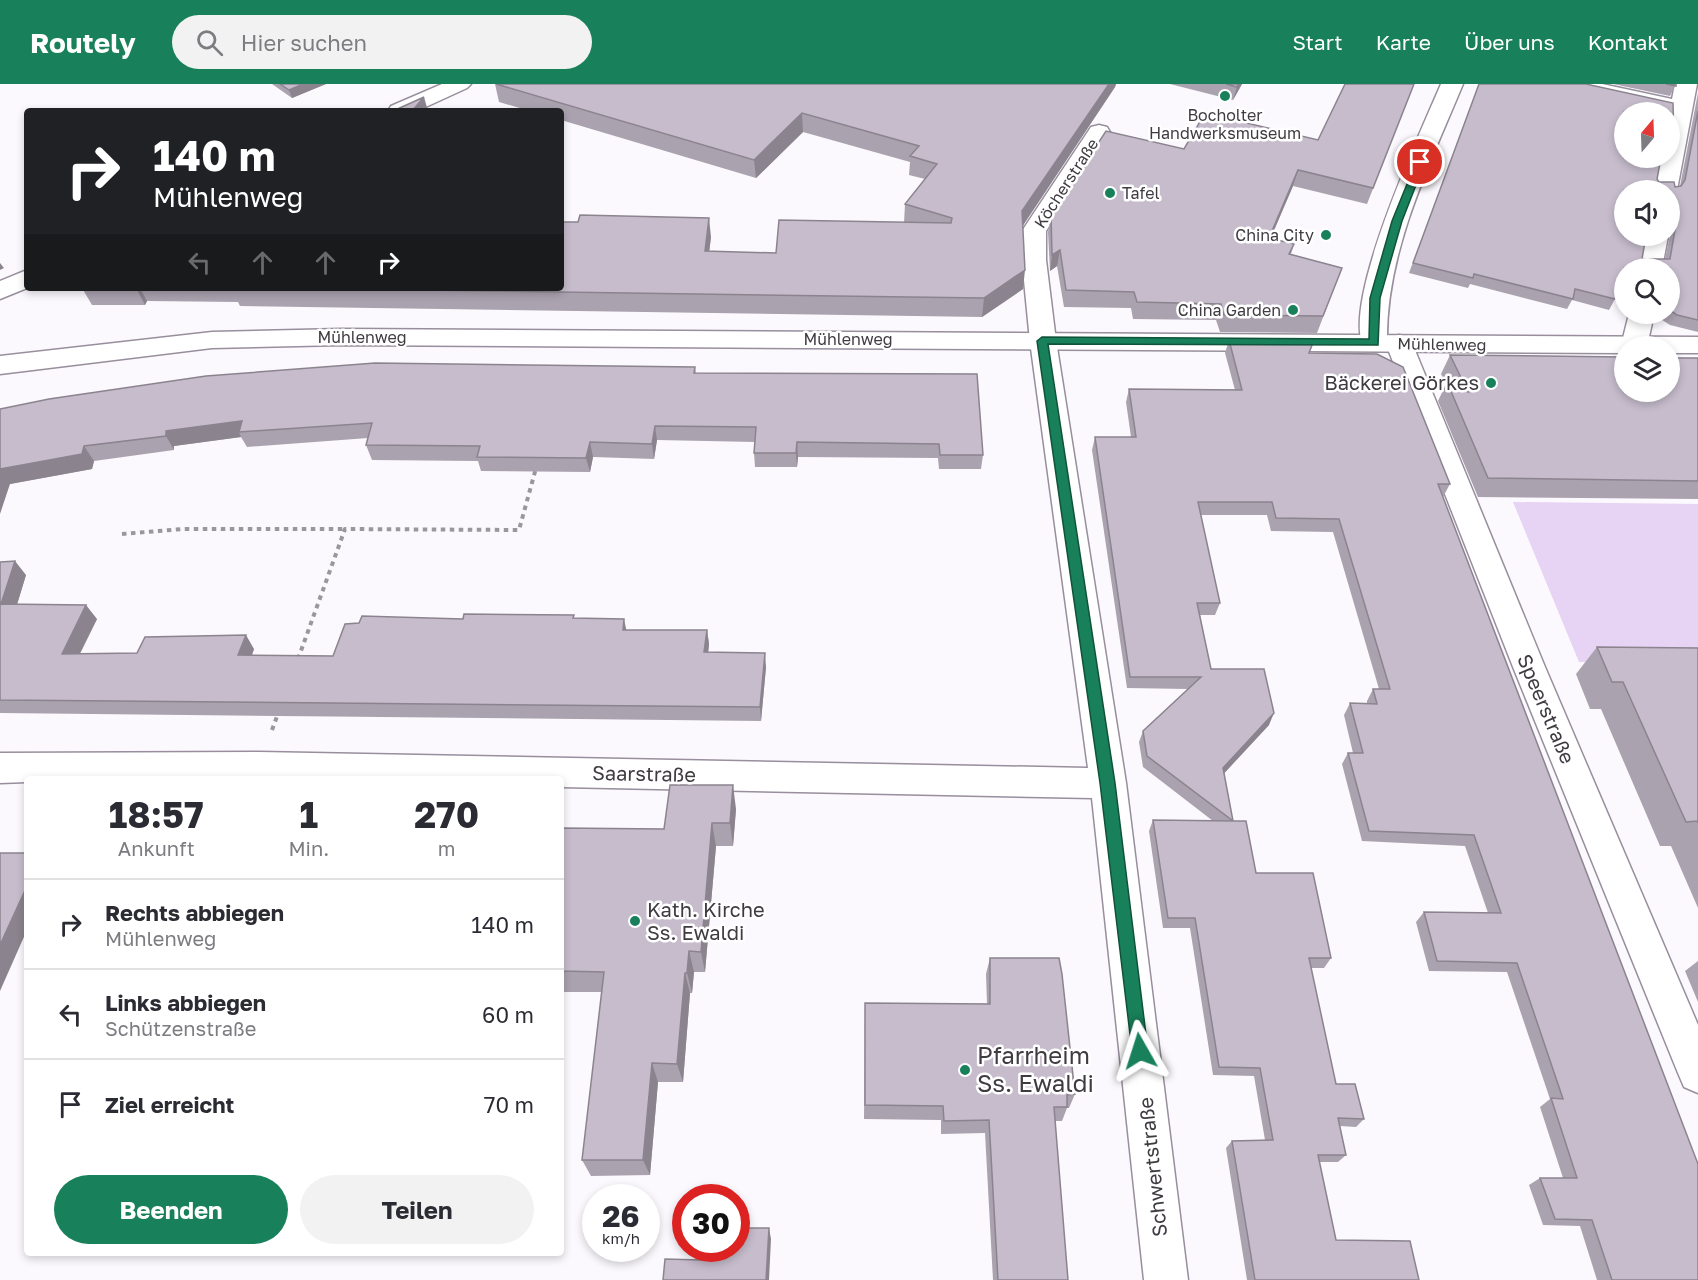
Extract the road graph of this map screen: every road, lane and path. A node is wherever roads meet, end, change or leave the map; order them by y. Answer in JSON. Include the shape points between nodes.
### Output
{"nodes":[{"id":1,"x":460,"y":84,"type":"edge"},
{"id":2,"x":1452,"y":84,"type":"edge"},
{"id":3,"x":1572,"y":84,"type":"edge"},
{"id":4,"x":1686,"y":84,"type":"edge"},
{"id":5,"x":1682,"y":107,"type":"junction"},
{"id":6,"x":406,"y":108,"type":"edge"},
{"id":7,"x":1099,"y":132,"type":"dead end"},
{"id":8,"x":1667,"y":180,"type":"edge"},
{"id":9,"x":24,"y":279,"type":"edge"},
{"id":10,"x":0,"y":291,"type":"edge"},
{"id":11,"x":1042,"y":341,"type":"junction"},
{"id":12,"x":1386,"y":343,"type":"junction"},
{"id":13,"x":1680,"y":345,"type":"edge"},
{"id":14,"x":1698,"y":345,"type":"edge"},
{"id":15,"x":1614,"y":346,"type":"edge"},
{"id":16,"x":0,"y":365,"type":"edge"},
{"id":17,"x":538,"y":461,"type":"edge"},
{"id":18,"x":345,"y":529,"type":"junction"},
{"id":19,"x":122,"y":534,"type":"dead end"},
{"id":20,"x":294,"y":670,"type":"edge"},
{"id":21,"x":282,"y":702,"type":"edge"},
{"id":22,"x":259,"y":767,"type":"junction"},
{"id":23,"x":0,"y":768,"type":"edge"},
{"id":24,"x":1107,"y":783,"type":"junction"},
{"id":25,"x":1698,"y":1073,"type":"edge"},
{"id":26,"x":1166,"y":1280,"type":"edge"}],
"edges":[{"from":1,"to":6,"type":"street"},
{"from":2,"to":12,"type":"street","via":[[1394,232],[1375,298]]},
{"from":3,"to":5,"type":"street"},
{"from":4,"to":5,"type":"street"},
{"from":5,"to":8,"type":"street"},
{"from":7,"to":11,"type":"street","name":"Köcherstraße","via":[[1034,231]]},
{"from":9,"to":10,"type":"street"},
{"from":11,"to":12,"type":"street","name":"Mühlenweg"},
{"from":11,"to":16,"type":"street","name":"Mühlenweg","via":[[236,339]]},
{"from":11,"to":24,"type":"street","name":"Schwertstraße"},
{"from":12,"to":15,"type":"street","name":"Mühlenweg"},
{"from":12,"to":25,"type":"street","name":"Speerstraße","via":[[1529,667]]},
{"from":13,"to":14,"type":"street","name":"Mühlenweg"},
{"from":17,"to":18,"type":"path","via":[[519,530]]},
{"from":18,"to":19,"type":"path","via":[[182,529]]},
{"from":18,"to":20,"type":"path"},
{"from":21,"to":22,"type":"path"},
{"from":22,"to":23,"type":"street","name":"Saarstraße"},
{"from":22,"to":24,"type":"street","name":"Saarstraße"},
{"from":24,"to":26,"type":"street","name":"Schwertstraße"}]}
